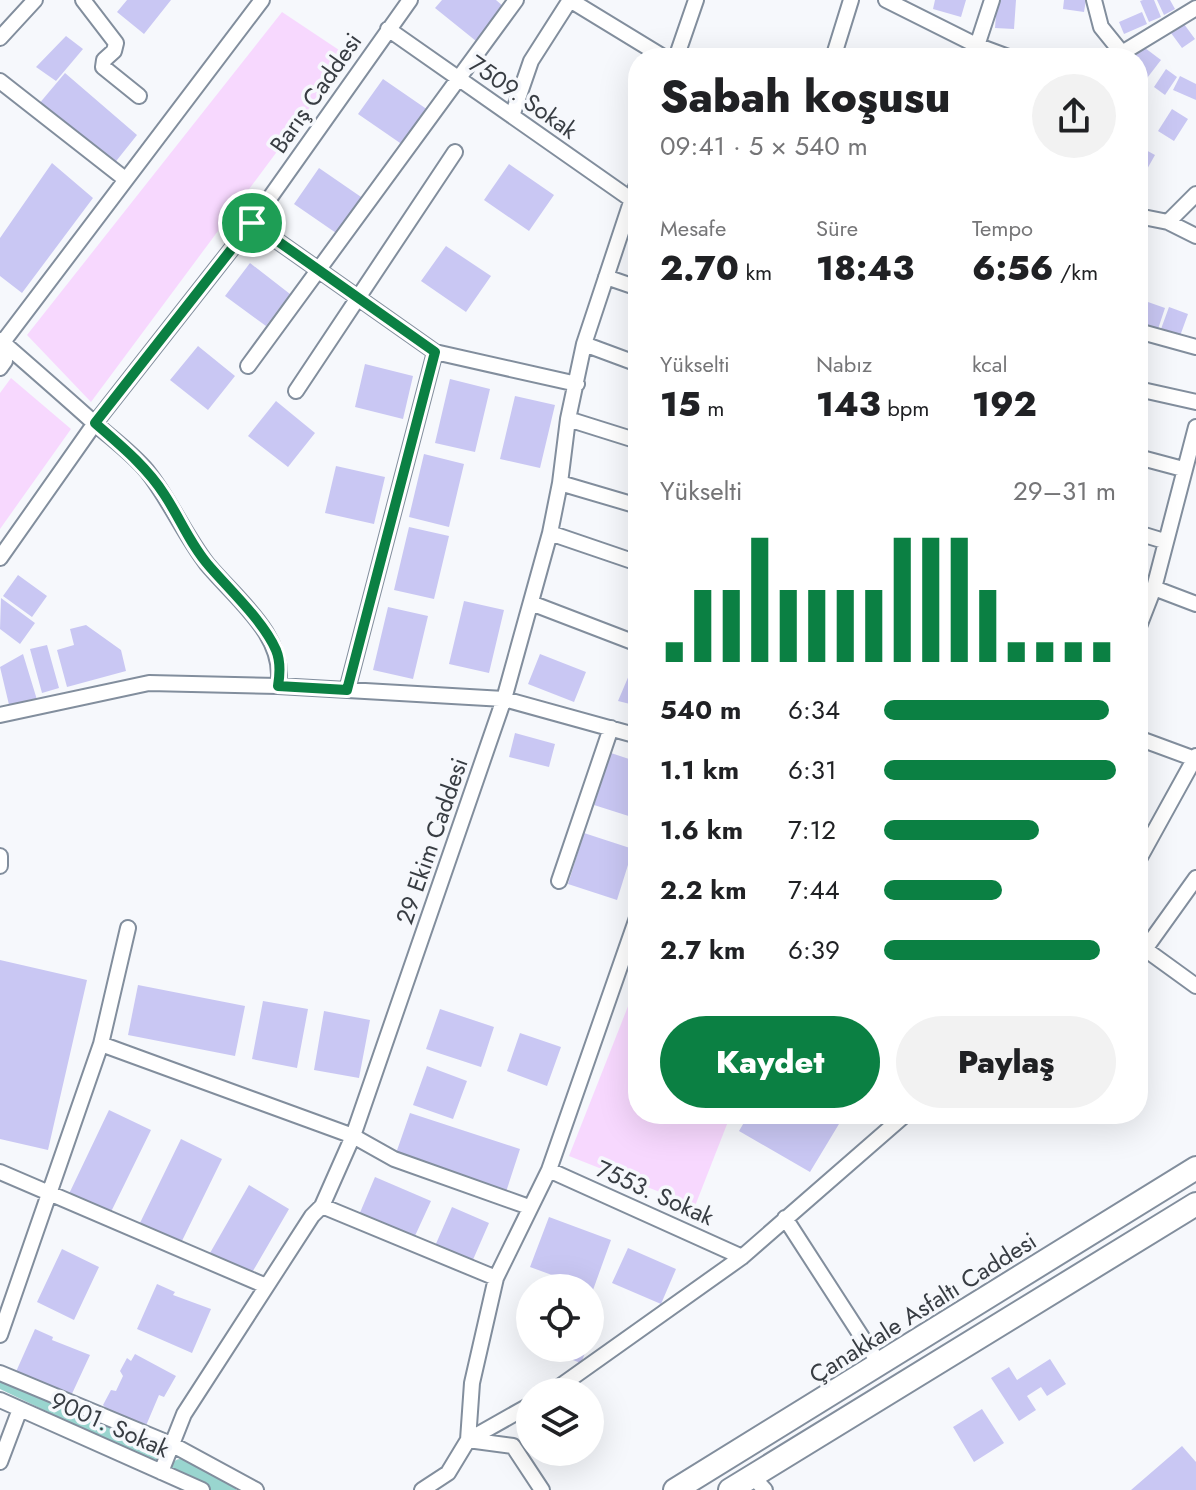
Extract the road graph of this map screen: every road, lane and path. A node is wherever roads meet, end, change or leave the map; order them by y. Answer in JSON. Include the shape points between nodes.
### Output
{"nodes":[{"id":1,"x":35,"y":0,"type":"edge"},
{"id":2,"x":83,"y":0,"type":"edge"},
{"id":3,"x":262,"y":0,"type":"edge"},
{"id":4,"x":410,"y":0,"type":"edge"},
{"id":5,"x":516,"y":0,"type":"edge"},
{"id":6,"x":696,"y":0,"type":"edge"},
{"id":7,"x":851,"y":0,"type":"edge"},
{"id":8,"x":886,"y":0,"type":"edge"},
{"id":9,"x":992,"y":0,"type":"edge"},
{"id":10,"x":1094,"y":0,"type":"edge"},
{"id":11,"x":1196,"y":8,"type":"edge"},
{"id":12,"x":388,"y":29,"type":"junction"},
{"id":13,"x":0,"y":38,"type":"edge"},
{"id":14,"x":649,"y":48,"type":"edge"},
{"id":15,"x":679,"y":48,"type":"edge"},
{"id":16,"x":836,"y":48,"type":"edge"},
{"id":17,"x":969,"y":48,"type":"edge"},
{"id":18,"x":975,"y":48,"type":"edge"},
{"id":19,"x":1115,"y":48,"type":"edge"},
{"id":20,"x":1133,"y":48,"type":"edge"},
{"id":21,"x":458,"y":78,"type":"junction"},
{"id":22,"x":0,"y":81,"type":"edge"},
{"id":23,"x":139,"y":96,"type":"dead end"},
{"id":24,"x":512,"y":116,"type":"junction"},
{"id":25,"x":455,"y":152,"type":"dead end"},
{"id":26,"x":125,"y":179,"type":"junction"},
{"id":27,"x":1196,"y":194,"type":"edge"},
{"id":28,"x":628,"y":197,"type":"edge"},
{"id":29,"x":628,"y":212,"type":"edge"},
{"id":30,"x":1148,"y":218,"type":"edge"},
{"id":31,"x":1168,"y":222,"type":"junction"},
{"id":32,"x":252,"y":223,"type":"junction"},
{"id":33,"x":1196,"y":236,"type":"edge"},
{"id":34,"x":320,"y":271,"type":"junction"},
{"id":35,"x":606,"y":277,"type":"junction"},
{"id":36,"x":628,"y":285,"type":"edge"},
{"id":37,"x":358,"y":297,"type":"junction"},
{"id":38,"x":1148,"y":334,"type":"edge"},
{"id":39,"x":2,"y":341,"type":"edge"},
{"id":40,"x":584,"y":344,"type":"junction"},
{"id":41,"x":1196,"y":347,"type":"edge"},
{"id":42,"x":435,"y":352,"type":"junction"},
{"id":43,"x":628,"y":360,"type":"edge"},
{"id":44,"x":248,"y":366,"type":"dead end"},
{"id":45,"x":0,"y":368,"type":"edge"},
{"id":46,"x":577,"y":384,"type":"junction"},
{"id":47,"x":296,"y":391,"type":"dead end"},
{"id":48,"x":1148,"y":391,"type":"edge"},
{"id":49,"x":1196,"y":402,"type":"edge"},
{"id":50,"x":568,"y":419,"type":"junction"},
{"id":51,"x":95,"y":423,"type":"junction"},
{"id":52,"x":1196,"y":427,"type":"edge"},
{"id":53,"x":628,"y":438,"type":"edge"},
{"id":54,"x":1148,"y":460,"type":"edge"},
{"id":55,"x":1183,"y":469,"type":"junction"},
{"id":56,"x":560,"y":483,"type":"junction"},
{"id":57,"x":628,"y":503,"type":"edge"},
{"id":58,"x":550,"y":533,"type":"junction"},
{"id":59,"x":1148,"y":536,"type":"edge"},
{"id":60,"x":1164,"y":541,"type":"junction"},
{"id":61,"x":0,"y":558,"type":"edge"},
{"id":62,"x":628,"y":560,"type":"edge"},
{"id":63,"x":1154,"y":588,"type":"junction"},
{"id":64,"x":531,"y":603,"type":"junction"},
{"id":65,"x":1148,"y":603,"type":"edge"},
{"id":66,"x":1196,"y":604,"type":"edge"},
{"id":67,"x":628,"y":640,"type":"edge"},
{"id":68,"x":278,"y":686,"type":"junction"},
{"id":69,"x":347,"y":690,"type":"junction"},
{"id":70,"x":504,"y":699,"type":"junction"},
{"id":71,"x":0,"y":715,"type":"edge"},
{"id":72,"x":611,"y":728,"type":"junction"},
{"id":73,"x":628,"y":733,"type":"edge"},
{"id":74,"x":1148,"y":742,"type":"edge"},
{"id":75,"x":1195,"y":758,"type":"edge"},
{"id":76,"x":1148,"y":843,"type":"edge"},
{"id":77,"x":0,"y":856,"type":"edge"},
{"id":78,"x":0,"y":866,"type":"edge"},
{"id":79,"x":1196,"y":878,"type":"edge"},
{"id":80,"x":559,"y":881,"type":"dead end"},
{"id":81,"x":128,"y":928,"type":"dead end"},
{"id":82,"x":1148,"y":942,"type":"edge"},
{"id":83,"x":628,"y":944,"type":"edge"},
{"id":84,"x":1148,"y":955,"type":"edge"},
{"id":85,"x":1196,"y":986,"type":"edge"},
{"id":86,"x":101,"y":1044,"type":"junction"},
{"id":87,"x":894,"y":1124,"type":"edge"},
{"id":88,"x":353,"y":1136,"type":"junction"},
{"id":89,"x":1196,"y":1168,"type":"edge"},
{"id":90,"x":549,"y":1170,"type":"junction"},
{"id":91,"x":0,"y":1172,"type":"edge"},
{"id":92,"x":49,"y":1193,"type":"junction"},
{"id":93,"x":1196,"y":1204,"type":"edge"},
{"id":94,"x":322,"y":1206,"type":"junction"},
{"id":95,"x":529,"y":1207,"type":"junction"},
{"id":96,"x":785,"y":1218,"type":"junction"},
{"id":97,"x":742,"y":1257,"type":"junction"},
{"id":98,"x":496,"y":1278,"type":"junction"},
{"id":99,"x":266,"y":1286,"type":"junction"},
{"id":100,"x":0,"y":1335,"type":"edge"},
{"id":101,"x":880,"y":1365,"type":"junction"},
{"id":102,"x":0,"y":1373,"type":"edge"},
{"id":103,"x":572,"y":1378,"type":"edge"},
{"id":104,"x":0,"y":1400,"type":"edge"},
{"id":105,"x":20,"y":1409,"type":"junction"},
{"id":106,"x":516,"y":1413,"type":"edge"},
{"id":107,"x":468,"y":1440,"type":"junction"},
{"id":108,"x":173,"y":1445,"type":"junction"},
{"id":109,"x":0,"y":1462,"type":"edge"},
{"id":110,"x":161,"y":1472,"type":"junction"},
{"id":111,"x":758,"y":1483,"type":"edge"},
{"id":112,"x":202,"y":1490,"type":"edge"},
{"id":113,"x":256,"y":1490,"type":"edge"},
{"id":114,"x":422,"y":1490,"type":"edge"},
{"id":115,"x":542,"y":1490,"type":"edge"},
{"id":116,"x":675,"y":1490,"type":"edge"},
{"id":117,"x":730,"y":1490,"type":"edge"}],
"edges":[{"from":1,"to":13,"type":"street"},
{"from":2,"to":23,"type":"street","via":[[116,43],[103,67]]},
{"from":3,"to":26,"type":"street"},
{"from":4,"to":12,"type":"street","name":"Barış Caddesi"},
{"from":5,"to":21,"type":"street"},
{"from":6,"to":15,"type":"street"},
{"from":7,"to":16,"type":"street"},
{"from":8,"to":17,"type":"street"},
{"from":9,"to":18,"type":"street"},
{"from":10,"to":19,"type":"street","via":[[1101,27]]},
{"from":11,"to":20,"type":"street"},
{"from":12,"to":21,"type":"street","name":"7509. Sokak"},
{"from":12,"to":32,"type":"street","name":"Barış Caddesi"},
{"from":14,"to":24,"type":"street","via":[[570,0],[531,61]]},
{"from":21,"to":24,"type":"street","name":"7509. Sokak"},
{"from":21,"to":34,"type":"street"},
{"from":22,"to":26,"type":"street"},
{"from":24,"to":28,"type":"street","name":"7509. Sokak"},
{"from":25,"to":37,"type":"street"},
{"from":26,"to":39,"type":"street"},
{"from":27,"to":31,"type":"street"},
{"from":29,"to":35,"type":"street","name":"29 Ekim Caddesi"},
{"from":30,"to":31,"type":"street"},
{"from":31,"to":33,"type":"street"},
{"from":32,"to":34,"type":"street"},
{"from":32,"to":51,"type":"street","name":"Barış Caddesi"},
{"from":34,"to":37,"type":"street"},
{"from":34,"to":44,"type":"street"},
{"from":35,"to":36,"type":"street"},
{"from":35,"to":40,"type":"street","name":"29 Ekim Caddesi"},
{"from":37,"to":42,"type":"street"},
{"from":37,"to":47,"type":"street"},
{"from":38,"to":41,"type":"street"},
{"from":39,"to":45,"type":"street","via":[[5,361]]},
{"from":39,"to":51,"type":"street"},
{"from":40,"to":43,"type":"street"},
{"from":40,"to":46,"type":"street","name":"29 Ekim Caddesi"},
{"from":42,"to":46,"type":"street"},
{"from":42,"to":69,"type":"street"},
{"from":46,"to":50,"type":"street","name":"29 Ekim Caddesi"},
{"from":48,"to":49,"type":"street"},
{"from":50,"to":53,"type":"street"},
{"from":50,"to":56,"type":"street","name":"29 Ekim Caddesi"},
{"from":51,"to":61,"type":"street","name":"Barış Caddesi"},
{"from":51,"to":68,"type":"street","via":[[154,480],[193,544],[275,648],[281,670]]},
{"from":52,"to":55,"type":"street"},
{"from":54,"to":55,"type":"street"},
{"from":55,"to":60,"type":"street"},
{"from":56,"to":57,"type":"street"},
{"from":56,"to":58,"type":"street","name":"29 Ekim Caddesi"},
{"from":58,"to":62,"type":"street"},
{"from":58,"to":64,"type":"street","name":"29 Ekim Caddesi"},
{"from":59,"to":60,"type":"street"},
{"from":60,"to":63,"type":"street"},
{"from":63,"to":65,"type":"street"},
{"from":63,"to":66,"type":"street"},
{"from":64,"to":67,"type":"street"},
{"from":64,"to":70,"type":"street","name":"29 Ekim Caddesi"},
{"from":68,"to":69,"type":"street"},
{"from":68,"to":71,"type":"street","via":[[149,683]]},
{"from":69,"to":70,"type":"street"},
{"from":70,"to":72,"type":"street"},
{"from":70,"to":88,"type":"street","name":"29 Ekim Caddesi"},
{"from":72,"to":73,"type":"street"},
{"from":72,"to":80,"type":"street"},
{"from":74,"to":75,"type":"street"},
{"from":75,"to":76,"type":"street"},
{"from":77,"to":78,"type":"street"},
{"from":79,"to":82,"type":"street"},
{"from":81,"to":86,"type":"street"},
{"from":83,"to":90,"type":"street"},
{"from":84,"to":85,"type":"street"},
{"from":86,"to":88,"type":"street"},
{"from":86,"to":92,"type":"street"},
{"from":87,"to":96,"type":"street"},
{"from":88,"to":94,"type":"street","name":"29 Ekim Caddesi"},
{"from":88,"to":95,"type":"street","via":[[394,1159]]},
{"from":89,"to":101,"type":"highway","name":"Çanakkale Asfaltı Caddesi"},
{"from":90,"to":95,"type":"street"},
{"from":90,"to":97,"type":"street","name":"7553. Sokak"},
{"from":91,"to":92,"type":"street"},
{"from":92,"to":99,"type":"street"},
{"from":92,"to":100,"type":"street"},
{"from":93,"to":111,"type":"highway"},
{"from":94,"to":98,"type":"street"},
{"from":94,"to":99,"type":"street","name":"29 Ekim Caddesi"},
{"from":95,"to":98,"type":"street"},
{"from":96,"to":97,"type":"street"},
{"from":96,"to":101,"type":"street"},
{"from":97,"to":103,"type":"street"},
{"from":98,"to":107,"type":"street","via":[[472,1383]]},
{"from":99,"to":108,"type":"street","name":"29 Ekim Caddesi","via":[[184,1414]]},
{"from":101,"to":116,"type":"highway","name":"Çanakkale Asfaltı Caddesi"},
{"from":102,"to":108,"type":"street"},
{"from":104,"to":105,"type":"street","name":"9001. Sokak"},
{"from":105,"to":109,"type":"street"},
{"from":105,"to":110,"type":"street","name":"9001. Sokak"},
{"from":106,"to":107,"type":"street"},
{"from":107,"to":114,"type":"street","via":[[448,1473]]},
{"from":107,"to":115,"type":"street","via":[[513,1446]]},
{"from":108,"to":110,"type":"street","name":"29 Ekim Caddesi"},
{"from":108,"to":113,"type":"street"},
{"from":110,"to":112,"type":"street","name":"9001. Sokak"},
{"from":111,"to":117,"type":"highway"}]}
